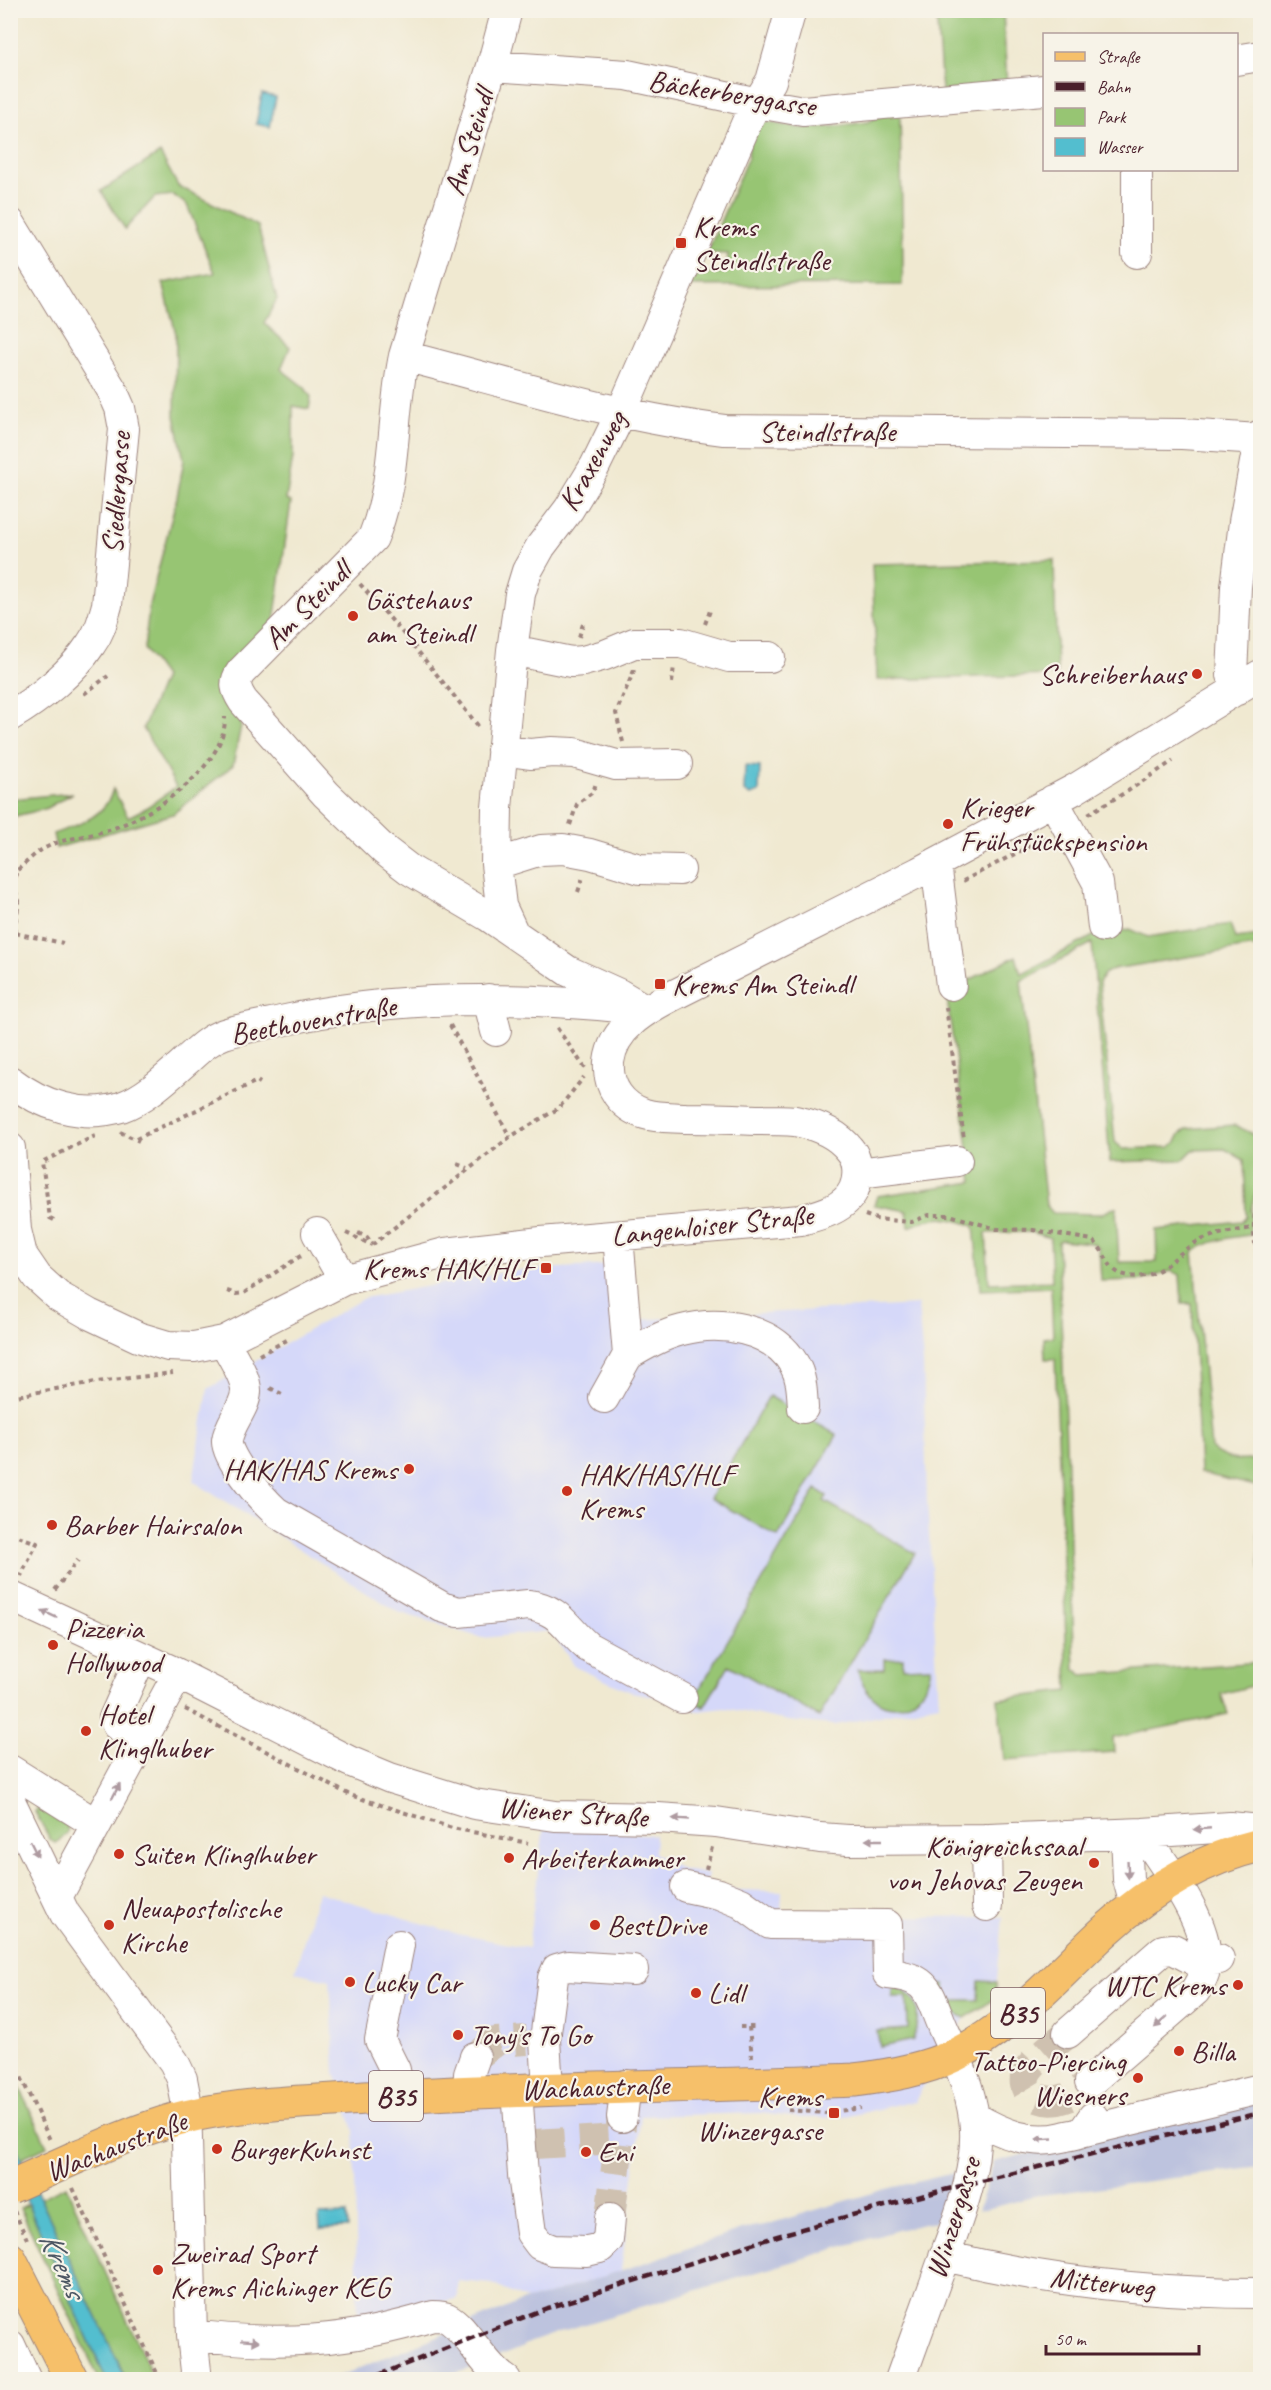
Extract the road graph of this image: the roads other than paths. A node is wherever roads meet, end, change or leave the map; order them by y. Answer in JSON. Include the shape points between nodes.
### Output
{"nodes":[{"id":1,"x":791,"y":10,"type":"edge"},
{"id":2,"x":506,"y":11,"type":"edge"},
{"id":3,"x":1260,"y":56,"type":"edge"},
{"id":4,"x":1238,"y":60,"type":"edge"},
{"id":5,"x":492,"y":66,"type":"junction"},
{"id":6,"x":1043,"y":90,"type":"edge"},
{"id":7,"x":758,"y":103,"type":"junction"},
{"id":8,"x":1137,"y":171,"type":"edge"},
{"id":9,"x":10,"y":223,"type":"edge"},
{"id":10,"x":1137,"y":253,"type":"dead end"},
{"id":11,"x":404,"y":356,"type":"junction"},
{"id":12,"x":621,"y":413,"type":"junction"},
{"id":13,"x":1260,"y":437,"type":"edge"},
{"id":14,"x":512,"y":650,"type":"junction"},
{"id":15,"x":770,"y":657,"type":"dead end"},
{"id":16,"x":1249,"y":682,"type":"edge"},
{"id":17,"x":10,"y":716,"type":"edge"},
{"id":18,"x":502,"y":750,"type":"junction"},
{"id":19,"x":677,"y":764,"type":"dead end"},
{"id":20,"x":1053,"y":800,"type":"junction"},
{"id":21,"x":936,"y":863,"type":"junction"},
{"id":22,"x":496,"y":864,"type":"junction"},
{"id":23,"x":680,"y":870,"type":"dead end"},
{"id":24,"x":1103,"y":927,"type":"dead end"},
{"id":25,"x":513,"y":932,"type":"junction"},
{"id":26,"x":949,"y":995,"type":"road end"},
{"id":27,"x":488,"y":999,"type":"junction"},
{"id":28,"x":646,"y":1010,"type":"junction"},
{"id":29,"x":496,"y":1031,"type":"dead end"},
{"id":30,"x":10,"y":1081,"type":"edge"},
{"id":31,"x":10,"y":1148,"type":"edge"},
{"id":32,"x":957,"y":1161,"type":"road end"},
{"id":33,"x":858,"y":1173,"type":"junction"},
{"id":34,"x":618,"y":1236,"type":"junction"},
{"id":35,"x":319,"y":1238,"type":"road end"},
{"id":36,"x":344,"y":1280,"type":"junction"},
{"id":37,"x":224,"y":1341,"type":"junction"},
{"id":38,"x":628,"y":1355,"type":"junction"},
{"id":39,"x":604,"y":1398,"type":"dead end"},
{"id":40,"x":803,"y":1408,"type":"dead end"},
{"id":41,"x":15,"y":1586,"type":"edge"},
{"id":42,"x":141,"y":1657,"type":"junction"},
{"id":43,"x":178,"y":1674,"type":"junction"},
{"id":44,"x":682,"y":1698,"type":"dead end"},
{"id":45,"x":144,"y":1740,"type":"junction"},
{"id":46,"x":10,"y":1770,"type":"edge"},
{"id":47,"x":10,"y":1801,"type":"edge"},
{"id":48,"x":96,"y":1824,"type":"junction"},
{"id":49,"x":1260,"y":1830,"type":"edge"},
{"id":50,"x":1135,"y":1833,"type":"junction"},
{"id":51,"x":986,"y":1839,"type":"junction"},
{"id":52,"x":1260,"y":1845,"type":"edge"},
{"id":53,"x":696,"y":1877,"type":"road end"},
{"id":54,"x":1173,"y":1879,"type":"junction"},
{"id":55,"x":57,"y":1897,"type":"junction"},
{"id":56,"x":1135,"y":1905,"type":"junction"},
{"id":57,"x":987,"y":1906,"type":"dead end"},
{"id":58,"x":399,"y":1945,"type":"dead end"},
{"id":59,"x":1213,"y":1960,"type":"junction"},
{"id":60,"x":633,"y":1970,"type":"dead end"},
{"id":61,"x":1068,"y":2033,"type":"tunnel mouth"},
{"id":62,"x":955,"y":2055,"type":"junction"},
{"id":63,"x":475,"y":2057,"type":"tunnel mouth"},
{"id":64,"x":1111,"y":2070,"type":"tunnel mouth"},
{"id":65,"x":626,"y":2085,"type":"junction"},
{"id":66,"x":532,"y":2089,"type":"junction"},
{"id":67,"x":1260,"y":2089,"type":"edge"},
{"id":68,"x":468,"y":2092,"type":"junction"},
{"id":69,"x":400,"y":2096,"type":"junction"},
{"id":70,"x":186,"y":2117,"type":"junction"},
{"id":71,"x":622,"y":2117,"type":"tunnel mouth"},
{"id":72,"x":974,"y":2117,"type":"junction"},
{"id":73,"x":10,"y":2187,"type":"edge"},
{"id":74,"x":610,"y":2218,"type":"tunnel mouth"},
{"id":75,"x":944,"y":2256,"type":"junction"},
{"id":76,"x":10,"y":2259,"type":"edge"},
{"id":77,"x":1260,"y":2293,"type":"edge"},
{"id":78,"x":192,"y":2335,"type":"junction"},
{"id":79,"x":10,"y":2345,"type":"edge"},
{"id":80,"x":26,"y":2379,"type":"edge"},
{"id":81,"x":72,"y":2379,"type":"edge"},
{"id":82,"x":197,"y":2379,"type":"edge"},
{"id":83,"x":506,"y":2379,"type":"edge"},
{"id":84,"x":900,"y":2379,"type":"edge"}],
"edges":[{"from":1,"to":7,"type":"street","name":"Kraxenweg","via":[[771,81]]},
{"from":2,"to":5,"type":"street","name":"Am Steindl"},
{"from":3,"to":4,"type":"street"},
{"from":5,"to":7,"type":"street","name":"Bäckerberggasse","via":[[627,75]]},
{"from":5,"to":11,"type":"street","name":"Am Steindl"},
{"from":6,"to":7,"type":"street","name":"Bäckerberggasse","via":[[803,111]]},
{"from":7,"to":12,"type":"street","name":"Kraxenweg"},
{"from":8,"to":10,"type":"street"},
{"from":9,"to":17,"type":"street","name":"Siedlergasse","via":[[112,390],[124,429],[107,605],[100,629],[81,658],[34,702]]},
{"from":11,"to":12,"type":"street","name":"Steindlstraße"},
{"from":11,"to":25,"type":"street","name":"Am Steindl","via":[[391,476],[374,538],[241,672],[236,690],[326,794],[384,850]]},
{"from":12,"to":13,"type":"street","name":"Steindlstraße","via":[[724,430]]},
{"from":12,"to":14,"type":"street","name":"Kraxenweg","via":[[595,466],[527,571]]},
{"from":13,"to":16,"type":"street","via":[[1236,587],[1232,675]]},
{"from":14,"to":15,"type":"street","via":[[571,662],[634,643],[681,643],[729,657]]},
{"from":14,"to":18,"type":"street","name":"Kraxenweg"},
{"from":16,"to":20,"type":"street"},
{"from":18,"to":19,"type":"street","via":[[574,753],[609,764]]},
{"from":18,"to":22,"type":"street","name":"Kraxenweg"},
{"from":20,"to":21,"type":"street"},
{"from":20,"to":24,"type":"street","via":[[1098,883]]},
{"from":21,"to":26,"type":"street"},
{"from":21,"to":28,"type":"street"},
{"from":22,"to":23,"type":"street","via":[[541,850],[563,849],[640,869]]},
{"from":22,"to":25,"type":"street","name":"Kraxenweg","via":[[501,906]]},
{"from":25,"to":28,"type":"street","name":"Am Steindl","via":[[543,955],[597,974]]},
{"from":27,"to":28,"type":"street","name":"Beethovenstraße"},
{"from":27,"to":29,"type":"street"},
{"from":27,"to":30,"type":"street","name":"Beethovenstraße","via":[[391,1003],[328,1011],[222,1034],[141,1097],[120,1107],[69,1110],[44,1102]]},
{"from":28,"to":33,"type":"street","via":[[628,1024],[616,1041],[609,1062],[610,1083],[621,1102],[645,1114],[795,1121],[817,1127],[841,1138],[854,1154]]},
{"from":31,"to":37,"type":"street","name":"Langenloiser Straße","via":[[16,1230],[22,1255],[37,1277],[68,1302],[138,1337],[168,1346],[194,1347]]},
{"from":32,"to":33,"type":"street"},
{"from":33,"to":34,"type":"street","name":"Langenloiser Straße","via":[[854,1190],[843,1203],[825,1214],[801,1220]]},
{"from":34,"to":36,"type":"street","name":"Langenloiser Straße","via":[[445,1253]]},
{"from":34,"to":38,"type":"street"},
{"from":35,"to":36,"type":"street"},
{"from":36,"to":37,"type":"street","name":"Langenloiser Straße"},
{"from":37,"to":44,"type":"street","via":[[246,1392],[227,1441],[229,1454],[276,1512],[442,1607],[458,1612],[539,1606],[565,1621],[588,1647]]},
{"from":38,"to":39,"type":"street"},
{"from":38,"to":40,"type":"street","via":[[682,1330],[711,1325],[742,1328],[773,1342],[794,1363],[802,1387]]},
{"from":42,"to":41,"type":"street","name":"Wiener Straße","one_way":true},
{"from":42,"to":43,"type":"street","name":"Wiener Straße"},
{"from":42,"to":45,"type":"street","via":[[114,1718],[117,1725]]},
{"from":43,"to":45,"type":"street"},
{"from":51,"to":43,"type":"street","name":"Wiener Straße","one_way":true,"via":[[848,1840],[685,1819],[589,1818],[523,1813],[474,1804],[390,1778],[310,1743]]},
{"from":48,"to":45,"type":"street","one_way":true},
{"from":46,"to":48,"type":"street"},
{"from":47,"to":55,"type":"street","one_way":true},
{"from":48,"to":55,"type":"street"},
{"from":49,"to":50,"type":"street","name":"Wiener Straße","one_way":true,"via":[[1230,1827]]},
{"from":50,"to":51,"type":"street","name":"Wiener Straße"},
{"from":50,"to":54,"type":"street"},
{"from":50,"to":56,"type":"street","one_way":true,"via":[[1128,1879]]},
{"from":51,"to":57,"type":"street"},
{"from":52,"to":54,"type":"main road","name":"Wachaustraße","number":"B35","via":[[1214,1858]]},
{"from":53,"to":62,"type":"street","name":"Winzergasse","via":[[770,1924],[887,1925],[888,1974],[908,1975],[922,1983]]},
{"from":54,"to":56,"type":"main road","name":"Wachaustraße","number":"B35"},
{"from":54,"to":59,"type":"street"},
{"from":55,"to":70,"type":"street","via":[[65,1914],[174,2062],[182,2079]]},
{"from":56,"to":62,"type":"main road","name":"Wachaustraße","number":"B35","via":[[1028,2006]]},
{"from":58,"to":69,"type":"street","via":[[380,2040],[395,2070]]},
{"from":59,"to":61,"type":"street","via":[[1194,1960],[1173,1949],[1163,1950]]},
{"from":59,"to":64,"type":"street","one_way":true,"via":[[1195,1991]]},
{"from":60,"to":66,"type":"street","via":[[568,1966],[557,1970],[536,2040]]},
{"from":62,"to":65,"type":"main road","name":"Wachaustraße","number":"B35","via":[[903,2073],[854,2079]]},
{"from":62,"to":72,"type":"street","name":"Winzergasse"},
{"from":63,"to":68,"type":"street","via":[[468,2074]]},
{"from":65,"to":66,"type":"main road","name":"Wachaustraße","number":"B35"},
{"from":65,"to":71,"type":"street"},
{"from":66,"to":68,"type":"main road","name":"Wachaustraße","number":"B35"},
{"from":66,"to":74,"type":"street","via":[[528,2144],[531,2233],[540,2245],[553,2250],[587,2251],[600,2248],[608,2240]]},
{"from":67,"to":72,"type":"street","one_way":true,"via":[[1087,2124],[1056,2138],[1016,2138]]},
{"from":68,"to":69,"type":"main road","name":"Wachaustraße","number":"B35"},
{"from":69,"to":70,"type":"main road","name":"Wachaustraße","number":"B35","via":[[244,2108]]},
{"from":70,"to":73,"type":"main road","name":"Wachaustraße","number":"B35","bridge":true,"via":[[67,2160]]},
{"from":70,"to":78,"type":"street"},
{"from":72,"to":75,"type":"street","name":"Winzergasse","via":[[973,2164]]},
{"from":75,"to":77,"type":"street","name":"Mitterweg","via":[[1039,2275],[1113,2284]]},
{"from":75,"to":84,"type":"street","name":"Winzergasse"},
{"from":76,"to":81,"type":"main road"},
{"from":78,"to":82,"type":"street"},
{"from":78,"to":83,"type":"street","one_way":true,"via":[[287,2342],[342,2338],[433,2316],[446,2317],[492,2370]]},
{"from":79,"to":80,"type":"street"}]}
